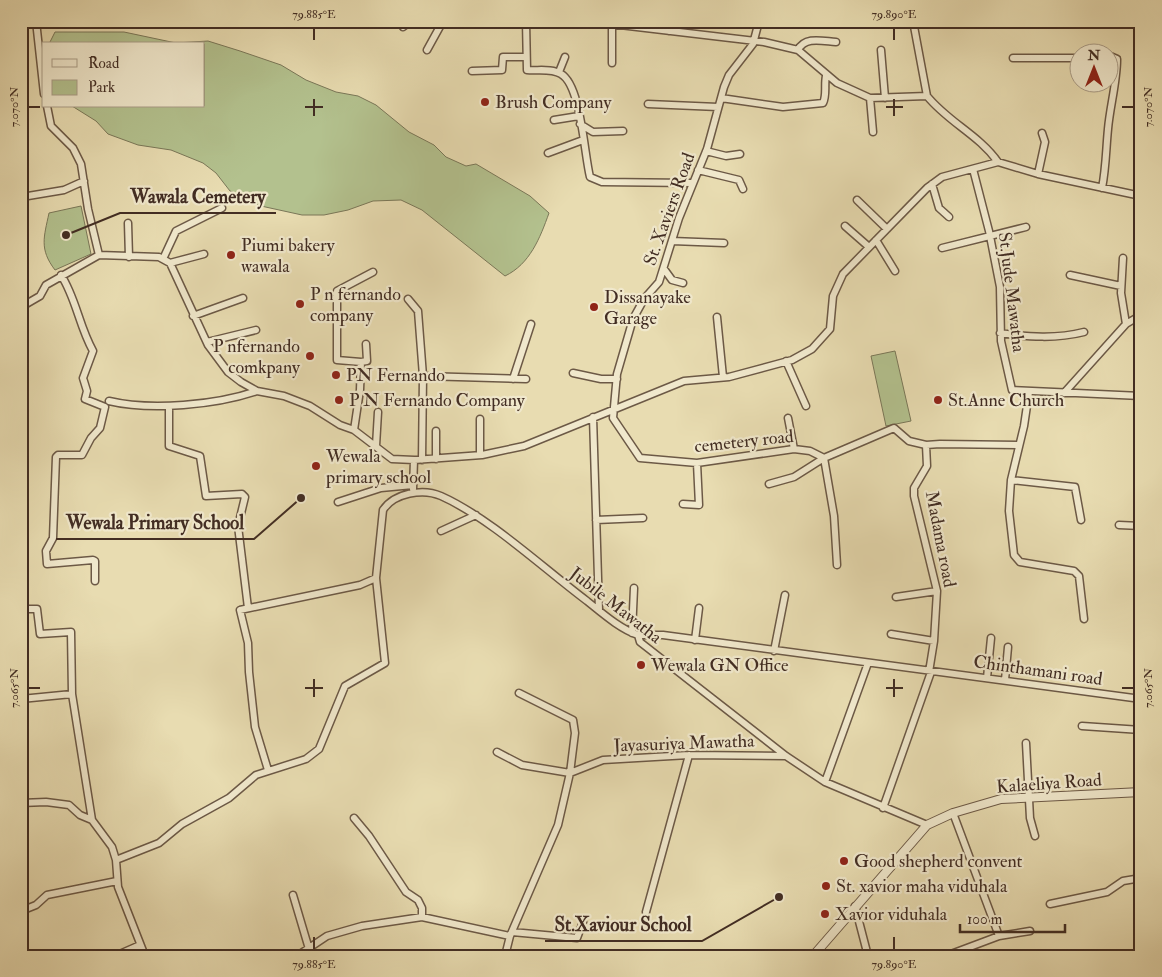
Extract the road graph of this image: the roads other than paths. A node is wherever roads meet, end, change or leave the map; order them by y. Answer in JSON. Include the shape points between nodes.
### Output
{"nodes":[{"id":1,"x":36,"y":21,"type":"edge"},
{"id":2,"x":411,"y":21,"type":"edge"},
{"id":3,"x":443,"y":21,"type":"edge"},
{"id":4,"x":526,"y":21,"type":"edge"},
{"id":5,"x":586,"y":21,"type":"edge"},
{"id":6,"x":669,"y":21,"type":"edge"},
{"id":7,"x":759,"y":21,"type":"edge"},
{"id":8,"x":869,"y":23,"type":"dead end"},
{"id":9,"x":913,"y":23,"type":"edge"},
{"id":10,"x":612,"y":24,"type":"junction"},
{"id":11,"x":641,"y":25,"type":"edge"},
{"id":12,"x":403,"y":27,"type":"dead end"},
{"id":13,"x":668,"y":31,"type":"junction"},
{"id":14,"x":754,"y":40,"type":"junction"},
{"id":15,"x":836,"y":42,"type":"dead end"},
{"id":16,"x":427,"y":50,"type":"dead end"},
{"id":17,"x":798,"y":50,"type":"junction"},
{"id":18,"x":881,"y":50,"type":"dead end"},
{"id":19,"x":526,"y":57,"type":"junction"},
{"id":20,"x":565,"y":57,"type":"dead end"},
{"id":21,"x":1013,"y":58,"type":"dead end"},
{"id":22,"x":1070,"y":58,"type":"edge"},
{"id":23,"x":612,"y":63,"type":"dead end"},
{"id":24,"x":472,"y":71,"type":"dead end"},
{"id":25,"x":559,"y":72,"type":"junction"},
{"id":26,"x":42,"y":76,"type":"edge"},
{"id":27,"x":826,"y":76,"type":"junction"},
{"id":28,"x":1114,"y":92,"type":"edge"},
{"id":29,"x":927,"y":96,"type":"junction"},
{"id":30,"x":720,"y":98,"type":"junction"},
{"id":31,"x":870,"y":98,"type":"junction"},
{"id":32,"x":885,"y":98,"type":"junction"},
{"id":33,"x":648,"y":104,"type":"dead end"},
{"id":34,"x":718,"y":106,"type":"junction"},
{"id":35,"x":47,"y":108,"type":"edge"},
{"id":36,"x":579,"y":116,"type":"junction"},
{"id":37,"x":554,"y":120,"type":"dead end"},
{"id":38,"x":580,"y":124,"type":"junction"},
{"id":39,"x":623,"y":131,"type":"dead end"},
{"id":40,"x":872,"y":132,"type":"dead end"},
{"id":41,"x":1042,"y":133,"type":"dead end"},
{"id":42,"x":583,"y":140,"type":"junction"},
{"id":43,"x":706,"y":151,"type":"junction"},
{"id":44,"x":548,"y":153,"type":"dead end"},
{"id":45,"x":740,"y":154,"type":"dead end"},
{"id":46,"x":998,"y":162,"type":"junction"},
{"id":47,"x":973,"y":169,"type":"junction"},
{"id":48,"x":698,"y":170,"type":"junction"},
{"id":49,"x":1038,"y":174,"type":"junction"},
{"id":50,"x":84,"y":181,"type":"junction"},
{"id":51,"x":692,"y":183,"type":"junction"},
{"id":52,"x":932,"y":184,"type":"junction"},
{"id":53,"x":1102,"y":188,"type":"junction"},
{"id":54,"x":743,"y":190,"type":"dead end"},
{"id":55,"x":28,"y":196,"type":"dead end"},
{"id":56,"x":1141,"y":196,"type":"edge"},
{"id":57,"x":857,"y":200,"type":"dead end"},
{"id":58,"x":222,"y":208,"type":"dead end"},
{"id":59,"x":949,"y":217,"type":"dead end"},
{"id":60,"x":128,"y":223,"type":"dead end"},
{"id":61,"x":845,"y":226,"type":"dead end"},
{"id":62,"x":1026,"y":227,"type":"dead end"},
{"id":63,"x":887,"y":229,"type":"junction"},
{"id":64,"x":990,"y":235,"type":"junction"},
{"id":65,"x":876,"y":240,"type":"junction"},
{"id":66,"x":672,"y":241,"type":"junction"},
{"id":67,"x":724,"y":243,"type":"dead end"},
{"id":68,"x":869,"y":247,"type":"junction"},
{"id":69,"x":942,"y":248,"type":"dead end"},
{"id":70,"x":204,"y":254,"type":"dead end"},
{"id":71,"x":99,"y":255,"type":"junction"},
{"id":72,"x":129,"y":257,"type":"junction"},
{"id":73,"x":1124,"y":258,"type":"dead end"},
{"id":74,"x":163,"y":259,"type":"junction"},
{"id":75,"x":170,"y":263,"type":"junction"},
{"id":76,"x":664,"y":269,"type":"junction"},
{"id":77,"x":895,"y":271,"type":"dead end"},
{"id":78,"x":372,"y":272,"type":"dead end"},
{"id":79,"x":61,"y":275,"type":"junction"},
{"id":80,"x":1070,"y":275,"type":"dead end"},
{"id":81,"x":683,"y":284,"type":"dead end"},
{"id":82,"x":1121,"y":286,"type":"junction"},
{"id":83,"x":243,"y":298,"type":"dead end"},
{"id":84,"x":408,"y":299,"type":"dead end"},
{"id":85,"x":21,"y":306,"type":"edge"},
{"id":86,"x":1141,"y":315,"type":"edge"},
{"id":87,"x":194,"y":316,"type":"junction"},
{"id":88,"x":717,"y":317,"type":"dead end"},
{"id":89,"x":531,"y":324,"type":"dead end"},
{"id":90,"x":1126,"y":324,"type":"junction"},
{"id":91,"x":256,"y":330,"type":"dead end"},
{"id":92,"x":1084,"y":332,"type":"dead end"},
{"id":93,"x":1000,"y":333,"type":"junction"},
{"id":94,"x":207,"y":342,"type":"junction"},
{"id":95,"x":366,"y":344,"type":"dead end"},
{"id":96,"x":786,"y":361,"type":"junction"},
{"id":97,"x":361,"y":362,"type":"junction"},
{"id":98,"x":572,"y":374,"type":"dead end"},
{"id":99,"x":423,"y":376,"type":"junction"},
{"id":100,"x":723,"y":378,"type":"junction"},
{"id":101,"x":513,"y":379,"type":"junction"},
{"id":102,"x":526,"y":379,"type":"dead end"},
{"id":103,"x":617,"y":379,"type":"junction"},
{"id":104,"x":257,"y":391,"type":"junction"},
{"id":105,"x":1029,"y":392,"type":"junction"},
{"id":106,"x":1064,"y":393,"type":"junction"},
{"id":107,"x":1141,"y":396,"type":"edge"},
{"id":108,"x":109,"y":400,"type":"dead end"},
{"id":109,"x":169,"y":406,"type":"junction"},
{"id":110,"x":806,"y":406,"type":"dead end"},
{"id":111,"x":615,"y":408,"type":"junction"},
{"id":112,"x":378,"y":412,"type":"dead end"},
{"id":113,"x":593,"y":417,"type":"junction"},
{"id":114,"x":788,"y":418,"type":"dead end"},
{"id":115,"x":480,"y":420,"type":"dead end"},
{"id":116,"x":354,"y":430,"type":"junction"},
{"id":117,"x":436,"y":432,"type":"dead end"},
{"id":118,"x":926,"y":445,"type":"junction"},
{"id":119,"x":1018,"y":445,"type":"junction"},
{"id":120,"x":376,"y":446,"type":"junction"},
{"id":121,"x":794,"y":449,"type":"junction"},
{"id":122,"x":480,"y":455,"type":"junction"},
{"id":123,"x":436,"y":458,"type":"junction"},
{"id":124,"x":824,"y":458,"type":"junction"},
{"id":125,"x":414,"y":460,"type":"junction"},
{"id":126,"x":422,"y":460,"type":"junction"},
{"id":127,"x":697,"y":463,"type":"junction"},
{"id":128,"x":1011,"y":480,"type":"junction"},
{"id":129,"x":769,"y":484,"type":"dead end"},
{"id":130,"x":413,"y":489,"type":"junction"},
{"id":131,"x":338,"y":502,"type":"dead end"},
{"id":132,"x":683,"y":504,"type":"dead end"},
{"id":133,"x":476,"y":515,"type":"junction"},
{"id":134,"x":643,"y":518,"type":"dead end"},
{"id":135,"x":596,"y":520,"type":"junction"},
{"id":136,"x":1080,"y":520,"type":"dead end"},
{"id":137,"x":1119,"y":525,"type":"dead end"},
{"id":138,"x":1141,"y":526,"type":"edge"},
{"id":139,"x":441,"y":531,"type":"dead end"},
{"id":140,"x":837,"y":565,"type":"dead end"},
{"id":141,"x":376,"y":578,"type":"junction"},
{"id":142,"x":95,"y":581,"type":"dead end"},
{"id":143,"x":634,"y":588,"type":"dead end"},
{"id":144,"x":937,"y":591,"type":"junction"},
{"id":145,"x":785,"y":595,"type":"dead end"},
{"id":146,"x":896,"y":597,"type":"dead end"},
{"id":147,"x":248,"y":608,"type":"junction"},
{"id":148,"x":699,"y":608,"type":"dead end"},
{"id":149,"x":21,"y":609,"type":"edge"},
{"id":150,"x":599,"y":610,"type":"junction"},
{"id":151,"x":1084,"y":620,"type":"dead end"},
{"id":152,"x":635,"y":634,"type":"junction"},
{"id":153,"x":890,"y":634,"type":"dead end"},
{"id":154,"x":991,"y":638,"type":"dead end"},
{"id":155,"x":695,"y":640,"type":"junction"},
{"id":156,"x":934,"y":641,"type":"junction"},
{"id":157,"x":1008,"y":648,"type":"dead end"},
{"id":158,"x":774,"y":651,"type":"junction"},
{"id":159,"x":868,"y":663,"type":"junction"},
{"id":160,"x":930,"y":672,"type":"junction"},
{"id":161,"x":986,"y":678,"type":"junction"},
{"id":162,"x":1005,"y":680,"type":"junction"},
{"id":163,"x":519,"y":693,"type":"dead end"},
{"id":164,"x":72,"y":694,"type":"junction"},
{"id":165,"x":21,"y":699,"type":"edge"},
{"id":166,"x":1141,"y":699,"type":"edge"},
{"id":167,"x":1082,"y":726,"type":"dead end"},
{"id":168,"x":1141,"y":730,"type":"edge"},
{"id":169,"x":1026,"y":743,"type":"dead end"},
{"id":170,"x":497,"y":752,"type":"dead end"},
{"id":171,"x":689,"y":755,"type":"junction"},
{"id":172,"x":786,"y":756,"type":"junction"},
{"id":173,"x":268,"y":770,"type":"junction"},
{"id":174,"x":570,"y":773,"type":"junction"},
{"id":175,"x":825,"y":782,"type":"junction"},
{"id":176,"x":1141,"y":792,"type":"edge"},
{"id":177,"x":1029,"y":797,"type":"junction"},
{"id":178,"x":21,"y":803,"type":"edge"},
{"id":179,"x":883,"y":808,"type":"junction"},
{"id":180,"x":954,"y":813,"type":"junction"},
{"id":181,"x":354,"y":818,"type":"dead end"},
{"id":182,"x":92,"y":820,"type":"junction"},
{"id":183,"x":927,"y":825,"type":"junction"},
{"id":184,"x":1035,"y":836,"type":"dead end"},
{"id":185,"x":116,"y":860,"type":"junction"},
{"id":186,"x":1141,"y":878,"type":"edge"},
{"id":187,"x":117,"y":881,"type":"junction"},
{"id":188,"x":293,"y":895,"type":"dead end"},
{"id":189,"x":1050,"y":904,"type":"dead end"},
{"id":190,"x":855,"y":906,"type":"junction"},
{"id":191,"x":21,"y":910,"type":"edge"},
{"id":192,"x":646,"y":912,"type":"dead end"},
{"id":193,"x":422,"y":917,"type":"junction"},
{"id":194,"x":583,"y":922,"type":"dead end"},
{"id":195,"x":1030,"y":931,"type":"dead end"},
{"id":196,"x":511,"y":934,"type":"junction"},
{"id":197,"x":999,"y":936,"type":"junction"},
{"id":198,"x":140,"y":945,"type":"junction"},
{"id":199,"x":309,"y":949,"type":"junction"},
{"id":200,"x":951,"y":954,"type":"dead end"},
{"id":201,"x":114,"y":956,"type":"edge"},
{"id":202,"x":145,"y":956,"type":"edge"},
{"id":203,"x":297,"y":956,"type":"edge"},
{"id":204,"x":505,"y":956,"type":"edge"},
{"id":205,"x":813,"y":956,"type":"edge"},
{"id":206,"x":868,"y":956,"type":"edge"}],
"edges":[{"from":1,"to":26,"type":"street"},
{"from":2,"to":12,"type":"street"},
{"from":3,"to":16,"type":"street"},
{"from":4,"to":19,"type":"street"},
{"from":5,"to":10,"type":"street"},
{"from":6,"to":13,"type":"street"},
{"from":7,"to":14,"type":"street","name":"St. Xaviers Road"},
{"from":8,"to":9,"type":"street"},
{"from":9,"to":29,"type":"street"},
{"from":10,"to":11,"type":"street"},
{"from":10,"to":23,"type":"street"},
{"from":11,"to":13,"type":"street"},
{"from":13,"to":14,"type":"street"},
{"from":14,"to":17,"type":"street"},
{"from":14,"to":30,"type":"street","name":"St. Xaviers Road","via":[[729,75]]},
{"from":15,"to":17,"type":"street","via":[[808,40]]},
{"from":17,"to":27,"type":"street","via":[[819,66]]},
{"from":18,"to":32,"type":"street"},
{"from":19,"to":24,"type":"street","via":[[504,57],[502,70]]},
{"from":19,"to":25,"type":"street","via":[[527,70]]},
{"from":20,"to":25,"type":"street"},
{"from":21,"to":22,"type":"street"},
{"from":25,"to":36,"type":"street","via":[[569,79]]},
{"from":27,"to":30,"type":"street","via":[[823,103],[783,108]]},
{"from":27,"to":31,"type":"street"},
{"from":28,"to":53,"type":"street"},
{"from":29,"to":32,"type":"street"},
{"from":29,"to":46,"type":"street","via":[[939,111],[983,144]]},
{"from":30,"to":34,"type":"street","name":"St. Xaviers Road"},
{"from":31,"to":32,"type":"street"},
{"from":31,"to":40,"type":"street"},
{"from":33,"to":34,"type":"street"},
{"from":34,"to":43,"type":"street","name":"St. Xaviers Road"},
{"from":35,"to":50,"type":"street","via":[[51,126],[76,154]]},
{"from":36,"to":37,"type":"street"},
{"from":36,"to":38,"type":"street"},
{"from":38,"to":39,"type":"street","via":[[593,132]]},
{"from":38,"to":42,"type":"street"},
{"from":41,"to":49,"type":"street","via":[[1045,142]]},
{"from":42,"to":44,"type":"street"},
{"from":42,"to":51,"type":"street","via":[[590,177],[602,182]]},
{"from":43,"to":45,"type":"street","via":[[726,156]]},
{"from":43,"to":48,"type":"street","name":"St. Xaviers Road"},
{"from":46,"to":47,"type":"street"},
{"from":46,"to":49,"type":"street"},
{"from":47,"to":52,"type":"street","via":[[942,177]]},
{"from":47,"to":64,"type":"street","name":"St.Jude Mawatha"},
{"from":48,"to":51,"type":"street","name":"St. Xaviers Road"},
{"from":48,"to":54,"type":"street","via":[[739,180]]},
{"from":49,"to":53,"type":"street"},
{"from":50,"to":55,"type":"street","via":[[64,190]]},
{"from":50,"to":71,"type":"street"},
{"from":51,"to":66,"type":"street","name":"St. Xaviers Road"},
{"from":52,"to":59,"type":"street","via":[[939,208]]},
{"from":52,"to":63,"type":"street"},
{"from":53,"to":56,"type":"street"},
{"from":57,"to":63,"type":"street"},
{"from":58,"to":74,"type":"street","via":[[176,231]]},
{"from":60,"to":72,"type":"street"},
{"from":61,"to":68,"type":"street"},
{"from":62,"to":64,"type":"street"},
{"from":63,"to":65,"type":"street"},
{"from":64,"to":69,"type":"street"},
{"from":64,"to":93,"type":"street","name":"St.Jude Mawatha","via":[[1000,287]]},
{"from":65,"to":68,"type":"street"},
{"from":65,"to":77,"type":"street"},
{"from":66,"to":67,"type":"street"},
{"from":66,"to":76,"type":"street","name":"St. Xaviers Road"},
{"from":68,"to":96,"type":"street","via":[[837,282],[830,329],[812,349]]},
{"from":70,"to":75,"type":"street"},
{"from":71,"to":72,"type":"street"},
{"from":71,"to":79,"type":"street"},
{"from":72,"to":74,"type":"street"},
{"from":73,"to":82,"type":"street"},
{"from":74,"to":75,"type":"street"},
{"from":75,"to":87,"type":"street"},
{"from":76,"to":81,"type":"street","via":[[672,280]]},
{"from":76,"to":103,"type":"street","name":"St. Xaviers Road","via":[[659,282],[633,319]]},
{"from":78,"to":97,"type":"street","via":[[337,291],[337,360]]},
{"from":79,"to":85,"type":"street","via":[[46,285],[40,296]]},
{"from":79,"to":142,"type":"street","via":[[70,289],[93,351],[83,378],[87,391],[85,399],[105,407],[100,428],[82,455],[58,455],[56,458],[53,538],[47,546],[46,557],[47,564],[93,560]]},
{"from":80,"to":82,"type":"street"},
{"from":82,"to":90,"type":"street"},
{"from":83,"to":87,"type":"street"},
{"from":84,"to":99,"type":"street","via":[[418,311]]},
{"from":86,"to":90,"type":"street"},
{"from":87,"to":94,"type":"street"},
{"from":88,"to":100,"type":"street"},
{"from":89,"to":101,"type":"street"},
{"from":90,"to":106,"type":"street"},
{"from":91,"to":94,"type":"street"},
{"from":92,"to":93,"type":"street","via":[[1043,337]]},
{"from":93,"to":105,"type":"street","name":"St.Jude Mawatha","via":[[1012,390]]},
{"from":94,"to":104,"type":"street","via":[[228,372]]},
{"from":95,"to":97,"type":"street","via":[[367,361]]},
{"from":96,"to":100,"type":"street"},
{"from":96,"to":110,"type":"street"},
{"from":97,"to":116,"type":"street"},
{"from":98,"to":103,"type":"street"},
{"from":99,"to":101,"type":"street"},
{"from":99,"to":126,"type":"street"},
{"from":100,"to":111,"type":"street","via":[[684,381]]},
{"from":101,"to":102,"type":"street"},
{"from":103,"to":111,"type":"street","name":"St. Xaviers Road"},
{"from":104,"to":109,"type":"street","via":[[236,398]]},
{"from":104,"to":116,"type":"street","via":[[284,396],[310,406]]},
{"from":105,"to":106,"type":"street"},
{"from":105,"to":119,"type":"street"},
{"from":106,"to":107,"type":"street"},
{"from":108,"to":109,"type":"street","via":[[132,406]]},
{"from":109,"to":147,"type":"street","via":[[170,446],[200,456],[206,496],[242,494],[244,497],[238,526]]},
{"from":111,"to":113,"type":"street"},
{"from":111,"to":127,"type":"street","name":"cemetery road","via":[[613,418],[640,458]]},
{"from":112,"to":120,"type":"street"},
{"from":113,"to":122,"type":"street","via":[[524,446]]},
{"from":113,"to":135,"type":"street"},
{"from":114,"to":121,"type":"street"},
{"from":115,"to":122,"type":"street"},
{"from":116,"to":120,"type":"street"},
{"from":117,"to":123,"type":"street"},
{"from":118,"to":119,"type":"street"},
{"from":118,"to":124,"type":"street","via":[[909,441],[894,428]]},
{"from":118,"to":144,"type":"street","name":"Madama road","via":[[927,466],[914,488],[914,496]]},
{"from":119,"to":128,"type":"street"},
{"from":120,"to":125,"type":"street","via":[[392,458]]},
{"from":121,"to":124,"type":"street","name":"cemetery road","via":[[810,451]]},
{"from":121,"to":127,"type":"street","name":"cemetery road"},
{"from":122,"to":123,"type":"street"},
{"from":123,"to":126,"type":"street"},
{"from":124,"to":129,"type":"street","via":[[794,477]]},
{"from":124,"to":140,"type":"street","via":[[834,516]]},
{"from":125,"to":126,"type":"street"},
{"from":125,"to":130,"type":"street"},
{"from":127,"to":132,"type":"street","via":[[699,505]]},
{"from":128,"to":136,"type":"street","via":[[1075,486]]},
{"from":128,"to":151,"type":"street","via":[[1009,511],[1014,555],[1020,562],[1074,571],[1079,576]]},
{"from":130,"to":131,"type":"street","name":"Jubile Mawatha","via":[[381,488]]},
{"from":130,"to":133,"type":"street","name":"Jubile Mawatha","via":[[440,495]]},
{"from":130,"to":141,"type":"street","via":[[387,504],[383,510]]},
{"from":133,"to":139,"type":"street"},
{"from":133,"to":150,"type":"street","name":"Jubile Mawatha"},
{"from":134,"to":135,"type":"street"},
{"from":135,"to":150,"type":"street"},
{"from":137,"to":138,"type":"street"},
{"from":141,"to":147,"type":"street","via":[[360,585]]},
{"from":141,"to":173,"type":"street","via":[[385,663],[345,686],[319,749],[306,759]]},
{"from":143,"to":152,"type":"street"},
{"from":144,"to":146,"type":"street"},
{"from":144,"to":156,"type":"street","name":"Madama road"},
{"from":145,"to":158,"type":"street"},
{"from":147,"to":173,"type":"street","via":[[240,610],[248,643],[255,726]]},
{"from":148,"to":155,"type":"street"},
{"from":149,"to":164,"type":"street","via":[[37,609],[40,634],[71,632]]},
{"from":150,"to":152,"type":"street","name":"Jubile Mawatha"},
{"from":152,"to":155,"type":"street","name":"Chinthamani road","via":[[663,634]]},
{"from":152,"to":172,"type":"street","name":"Jubile Mawatha","via":[[640,642]]},
{"from":153,"to":156,"type":"street"},
{"from":154,"to":161,"type":"street"},
{"from":155,"to":158,"type":"street","name":"Chinthamani road"},
{"from":156,"to":160,"type":"street","name":"Madama road"},
{"from":157,"to":162,"type":"street"},
{"from":158,"to":159,"type":"street","name":"Chinthamani road"},
{"from":159,"to":160,"type":"street","name":"Chinthamani road"},
{"from":159,"to":175,"type":"street"},
{"from":160,"to":161,"type":"street","name":"Chinthamani road"},
{"from":160,"to":179,"type":"street","name":"Madama road"},
{"from":161,"to":162,"type":"street","name":"Chinthamani road"},
{"from":162,"to":166,"type":"street","name":"Chinthamani road"},
{"from":163,"to":174,"type":"street","via":[[573,720],[575,733]]},
{"from":164,"to":165,"type":"street"},
{"from":164,"to":182,"type":"street"},
{"from":167,"to":168,"type":"street"},
{"from":169,"to":177,"type":"street"},
{"from":170,"to":174,"type":"street","via":[[522,765]]},
{"from":171,"to":172,"type":"street","name":"Jayasuriya Mawatha"},
{"from":171,"to":174,"type":"street","name":"Jayasuriya Mawatha","via":[[603,760]]},
{"from":171,"to":192,"type":"street"},
{"from":172,"to":175,"type":"street","name":"Jubile Mawatha"},
{"from":173,"to":185,"type":"street","via":[[256,775],[229,798],[182,824],[160,843]]},
{"from":174,"to":196,"type":"street","via":[[558,825]]},
{"from":175,"to":179,"type":"street","name":"Jubile Mawatha"},
{"from":176,"to":177,"type":"street","name":"Kalaeliya Road"},
{"from":177,"to":180,"type":"street","name":"Kalaeliya Road","via":[[1001,799]]},
{"from":177,"to":184,"type":"street"},
{"from":178,"to":182,"type":"street","via":[[69,805]]},
{"from":179,"to":183,"type":"street","name":"Jubile Mawatha"},
{"from":180,"to":183,"type":"street","name":"Kalaeliya Road"},
{"from":180,"to":197,"type":"street"},
{"from":181,"to":193,"type":"street","via":[[406,892],[418,900]]},
{"from":182,"to":185,"type":"street","via":[[112,847]]},
{"from":183,"to":190,"type":"street","name":"Kalaeliya Road","via":[[871,892]]},
{"from":185,"to":187,"type":"street"},
{"from":186,"to":189,"type":"street","via":[[1123,881],[1107,892]]},
{"from":187,"to":191,"type":"street","via":[[46,894],[36,905]]},
{"from":187,"to":198,"type":"street"},
{"from":188,"to":199,"type":"street"},
{"from":190,"to":205,"type":"street","name":"Kalaeliya Road"},
{"from":190,"to":206,"type":"street"},
{"from":193,"to":196,"type":"street"},
{"from":193,"to":199,"type":"street","via":[[362,926],[327,936]]},
{"from":194,"to":196,"type":"street","via":[[577,938]]},
{"from":195,"to":197,"type":"street"},
{"from":196,"to":204,"type":"street"},
{"from":197,"to":200,"type":"street"},
{"from":198,"to":201,"type":"street"},
{"from":198,"to":202,"type":"street"},
{"from":199,"to":203,"type":"street"}]}
